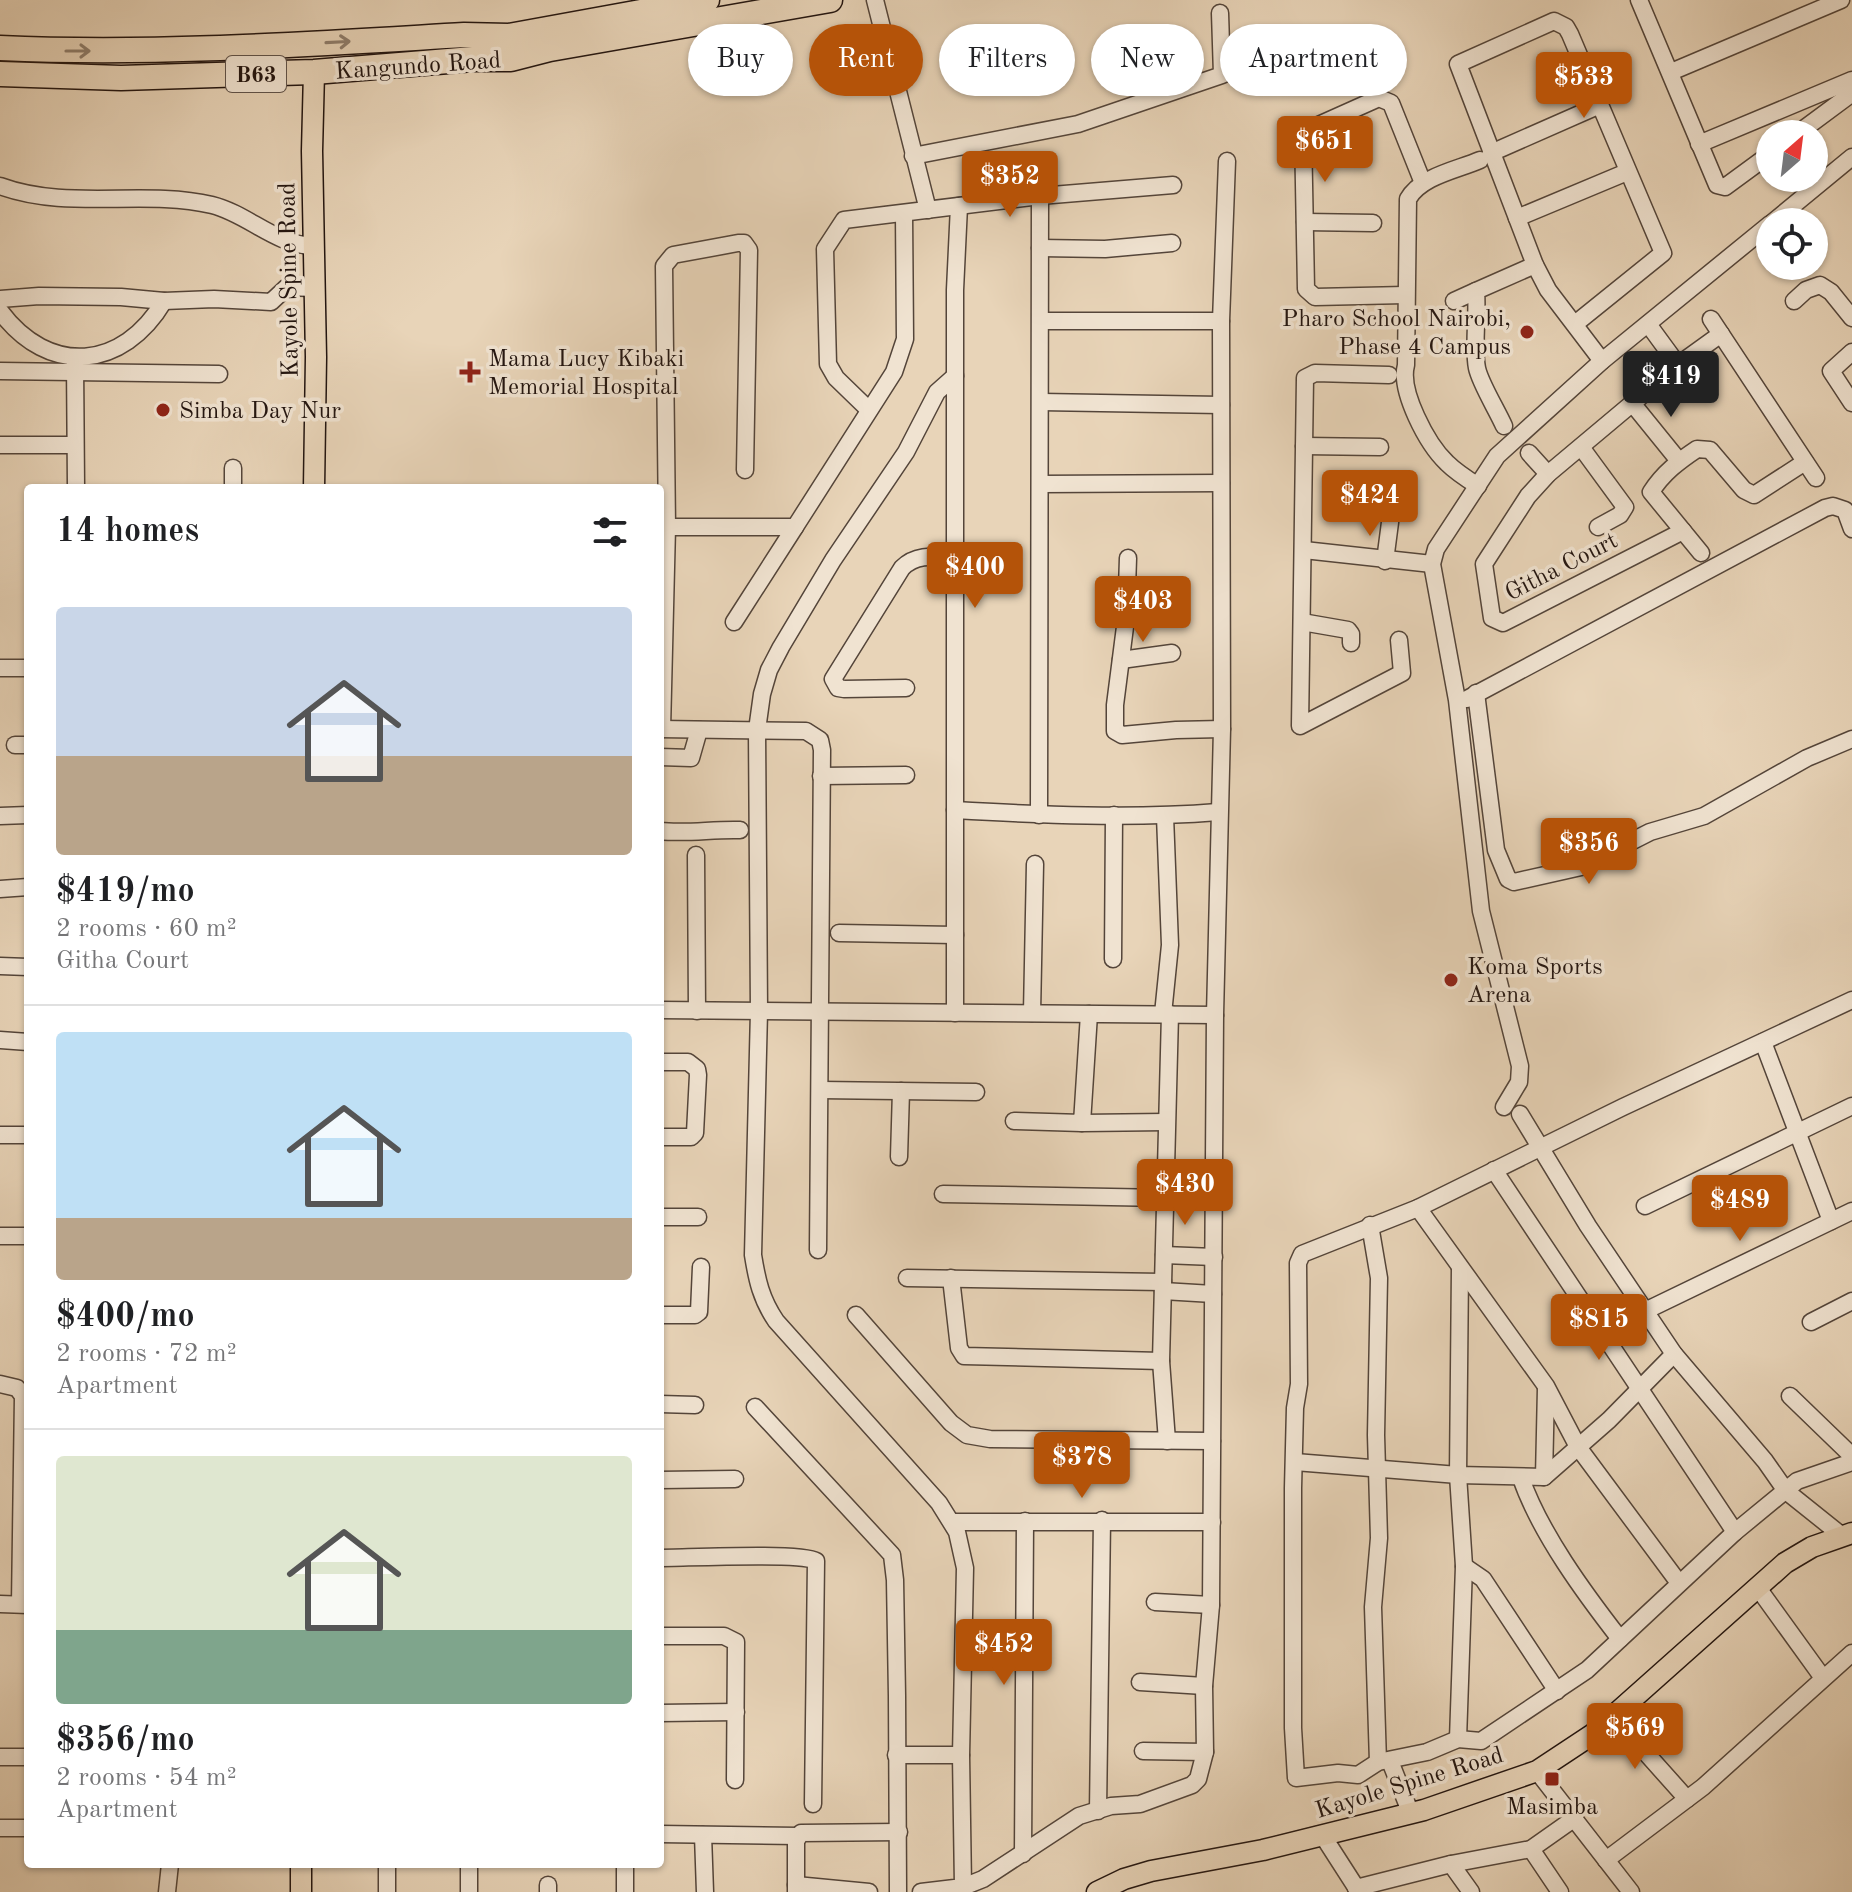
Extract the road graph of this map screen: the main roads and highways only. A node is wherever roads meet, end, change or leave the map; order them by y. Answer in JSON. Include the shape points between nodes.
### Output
{"nodes":[{"id":1,"x":707,"y":0,"type":"edge"},
{"id":2,"x":830,"y":0,"type":"edge"},
{"id":3,"x":0,"y":48,"type":"edge"},
{"id":4,"x":314,"y":72,"type":"junction"},
{"id":5,"x":0,"y":74,"type":"edge"},
{"id":6,"x":314,"y":484,"type":"edge"},
{"id":7,"x":1847,"y":1534,"type":"edge"},
{"id":8,"x":301,"y":1868,"type":"edge"},
{"id":9,"x":301,"y":1892,"type":"edge"},
{"id":10,"x":1097,"y":1892,"type":"edge"}],
"edges":[{"from":3,"to":1,"type":"highway","name":"Kangundo Road","number":"B63","one_way":true,"via":[[144,50],[509,36]]},
{"from":2,"to":4,"type":"highway","name":"Kangundo Road","number":"B63","via":[[511,59]]},
{"from":4,"to":5,"type":"highway","name":"Kangundo Road","number":"B63","via":[[121,78]]},
{"from":4,"to":6,"type":"main road","name":"Kayole Spine Road"},
{"from":7,"to":10,"type":"main road","name":"Kayole Spine Road","via":[[1785,1563],[1593,1734],[1537,1771],[1411,1814],[1151,1871]]},
{"from":8,"to":9,"type":"main road"}]}
